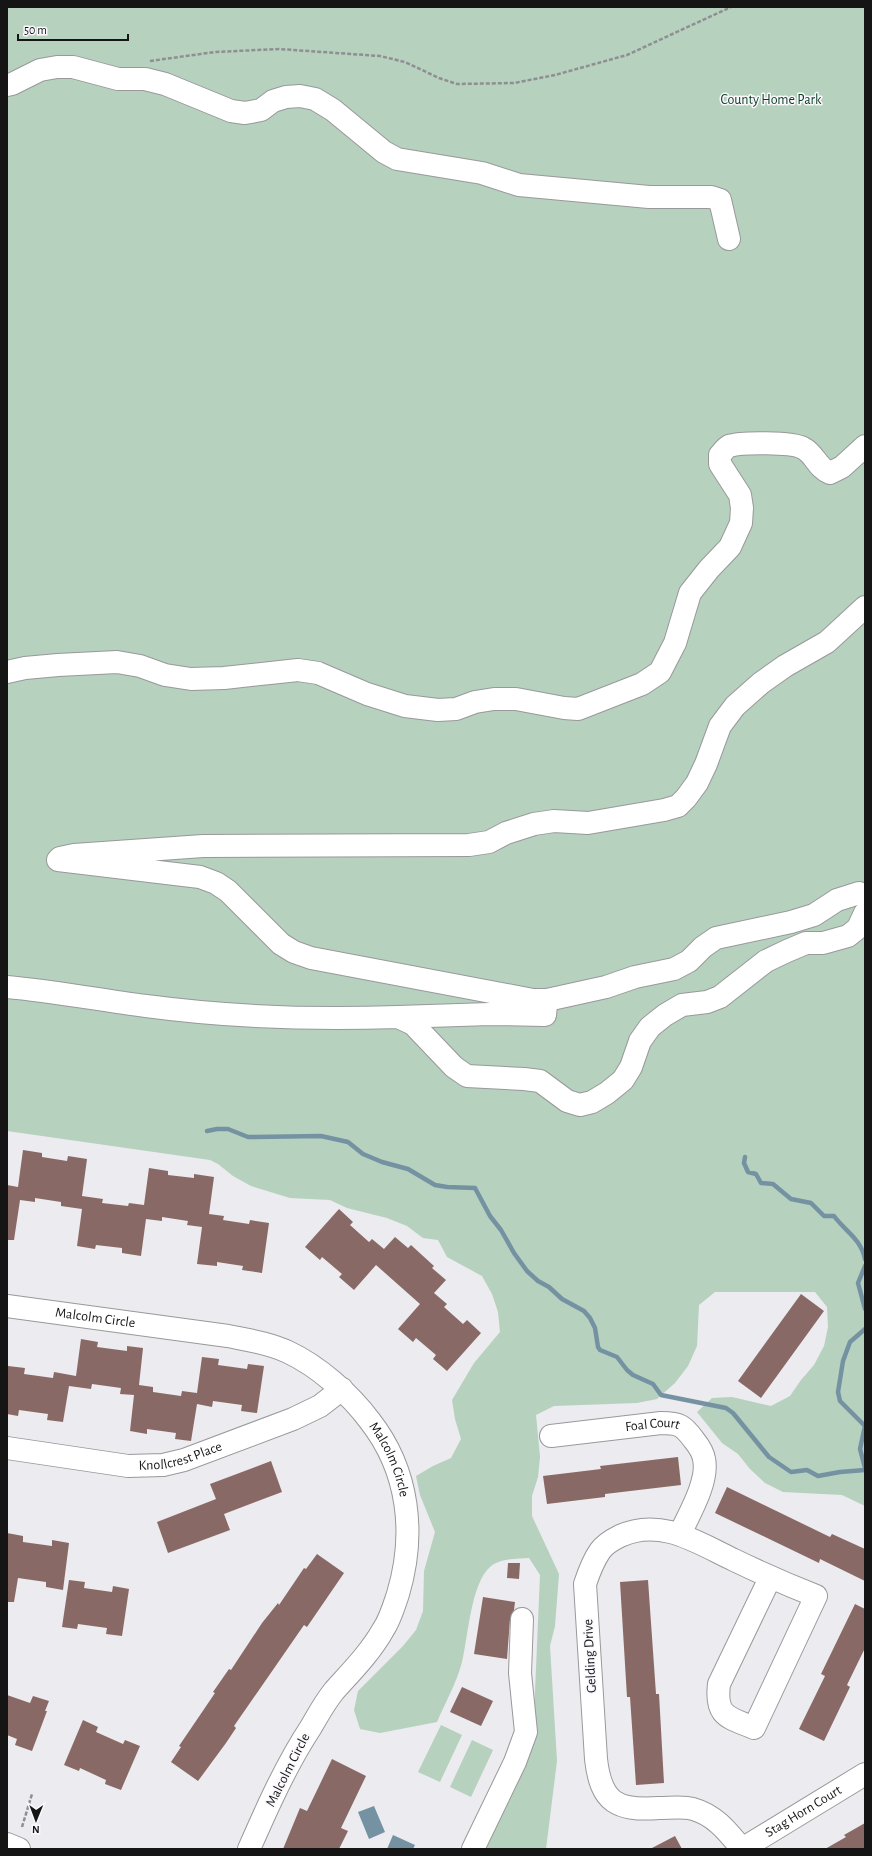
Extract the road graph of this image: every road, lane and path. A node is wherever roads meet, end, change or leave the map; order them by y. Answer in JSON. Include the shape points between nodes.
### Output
{"nodes":[{"id":1,"x":731,"y":7,"type":"edge"},
{"id":2,"x":147,"y":62,"type":"dead end"},
{"id":3,"x":7,"y":85,"type":"edge"},
{"id":4,"x":729,"y":238,"type":"dead end"},
{"id":5,"x":865,"y":446,"type":"edge"},
{"id":6,"x":865,"y":607,"type":"edge"},
{"id":7,"x":7,"y":672,"type":"edge"},
{"id":8,"x":865,"y":896,"type":"edge"},
{"id":9,"x":865,"y":913,"type":"edge"},
{"id":10,"x":7,"y":986,"type":"edge"},
{"id":11,"x":547,"y":1000,"type":"junction"},
{"id":12,"x":398,"y":1017,"type":"junction"},
{"id":13,"x":7,"y":1306,"type":"edge"},
{"id":14,"x":342,"y":1389,"type":"junction"},
{"id":15,"x":551,"y":1436,"type":"dead end"},
{"id":16,"x":7,"y":1448,"type":"edge"},
{"id":17,"x":680,"y":1534,"type":"junction"},
{"id":18,"x":770,"y":1578,"type":"junction"},
{"id":19,"x":522,"y":1619,"type":"dead end"},
{"id":20,"x":865,"y":1774,"type":"edge"},
{"id":21,"x":32,"y":1794,"type":"dead end"},
{"id":22,"x":22,"y":1827,"type":"dead end"},
{"id":23,"x":7,"y":1844,"type":"edge"},
{"id":24,"x":20,"y":1849,"type":"edge"},
{"id":25,"x":249,"y":1849,"type":"edge"},
{"id":26,"x":473,"y":1849,"type":"edge"},
{"id":27,"x":742,"y":1849,"type":"edge"}],
"edges":[{"from":1,"to":2,"type":"path","via":[[627,55],[555,75],[514,83],[458,84],[405,62],[380,56],[279,49],[215,52]]},
{"from":3,"to":4,"type":"street","via":[[40,70],[73,67],[118,79],[145,79],[165,84],[245,114],[261,110],[273,101],[286,97],[316,99],[384,152],[398,159],[482,173],[520,185],[649,197],[711,197],[720,200]]},
{"from":5,"to":7,"type":"street","via":[[842,467],[830,472],[822,470],[803,448],[744,443],[727,447],[720,455],[720,464],[740,495],[741,523],[730,547],[690,592],[675,643],[660,672],[642,684],[578,709],[516,699],[475,702],[456,709],[438,710],[405,706],[367,694],[318,673],[298,670],[191,679],[117,662],[25,668]]},
{"from":6,"to":11,"type":"street","via":[[827,642],[785,666],[735,706],[720,726],[697,783],[678,806],[588,822],[554,821],[534,824],[506,833],[489,842],[470,845],[203,846],[74,855],[58,860],[200,877],[216,883],[228,891],[281,944],[312,958],[533,1000]]},
{"from":8,"to":11,"type":"street","via":[[859,893],[850,894],[814,915],[716,938],[689,961],[674,969]]},
{"from":9,"to":12,"type":"street","via":[[858,928],[848,936],[823,943],[806,943],[787,951],[766,961],[720,997],[707,1002],[682,1005],[665,1015],[650,1027],[640,1041],[623,1080],[592,1102],[580,1105],[566,1101],[540,1081],[467,1076],[454,1067],[413,1024]]},
{"from":10,"to":12,"type":"street","via":[[147,1006],[283,1018]]},
{"from":11,"to":12,"type":"street","via":[[545,1015]]},
{"from":13,"to":14,"type":"street","name":"Malcolm Circle","via":[[260,1342],[288,1352]]},
{"from":14,"to":16,"type":"street","name":"Knollcrest Place","via":[[320,1406],[293,1419],[184,1460],[163,1465],[128,1466]]},
{"from":14,"to":25,"type":"street","name":"Malcolm Circle","via":[[356,1402],[379,1432],[396,1466],[405,1499],[408,1538],[404,1572],[384,1630],[333,1693],[310,1728],[289,1764]]},
{"from":15,"to":17,"type":"street","name":"Foal Court","via":[[661,1423],[676,1423],[688,1432],[704,1459],[704,1473],[700,1490]]},
{"from":17,"to":18,"type":"street","name":"Gelding Drive"},
{"from":17,"to":27,"type":"street","name":"Gelding Drive","via":[[651,1528],[632,1530],[601,1549],[585,1584],[598,1776],[603,1790],[622,1807],[638,1810],[692,1809],[721,1824]]},
{"from":18,"to":18,"type":"street","name":"Gelding Drive","via":[[719,1684],[717,1699],[727,1717],[754,1728],[816,1596]]},
{"from":19,"to":26,"type":"street","via":[[520,1673],[526,1732],[515,1762]]},
{"from":20,"to":27,"type":"street","name":"Stag Horn Court"},
{"from":21,"to":22,"type":"path"},
{"from":23,"to":24,"type":"street"}]}
